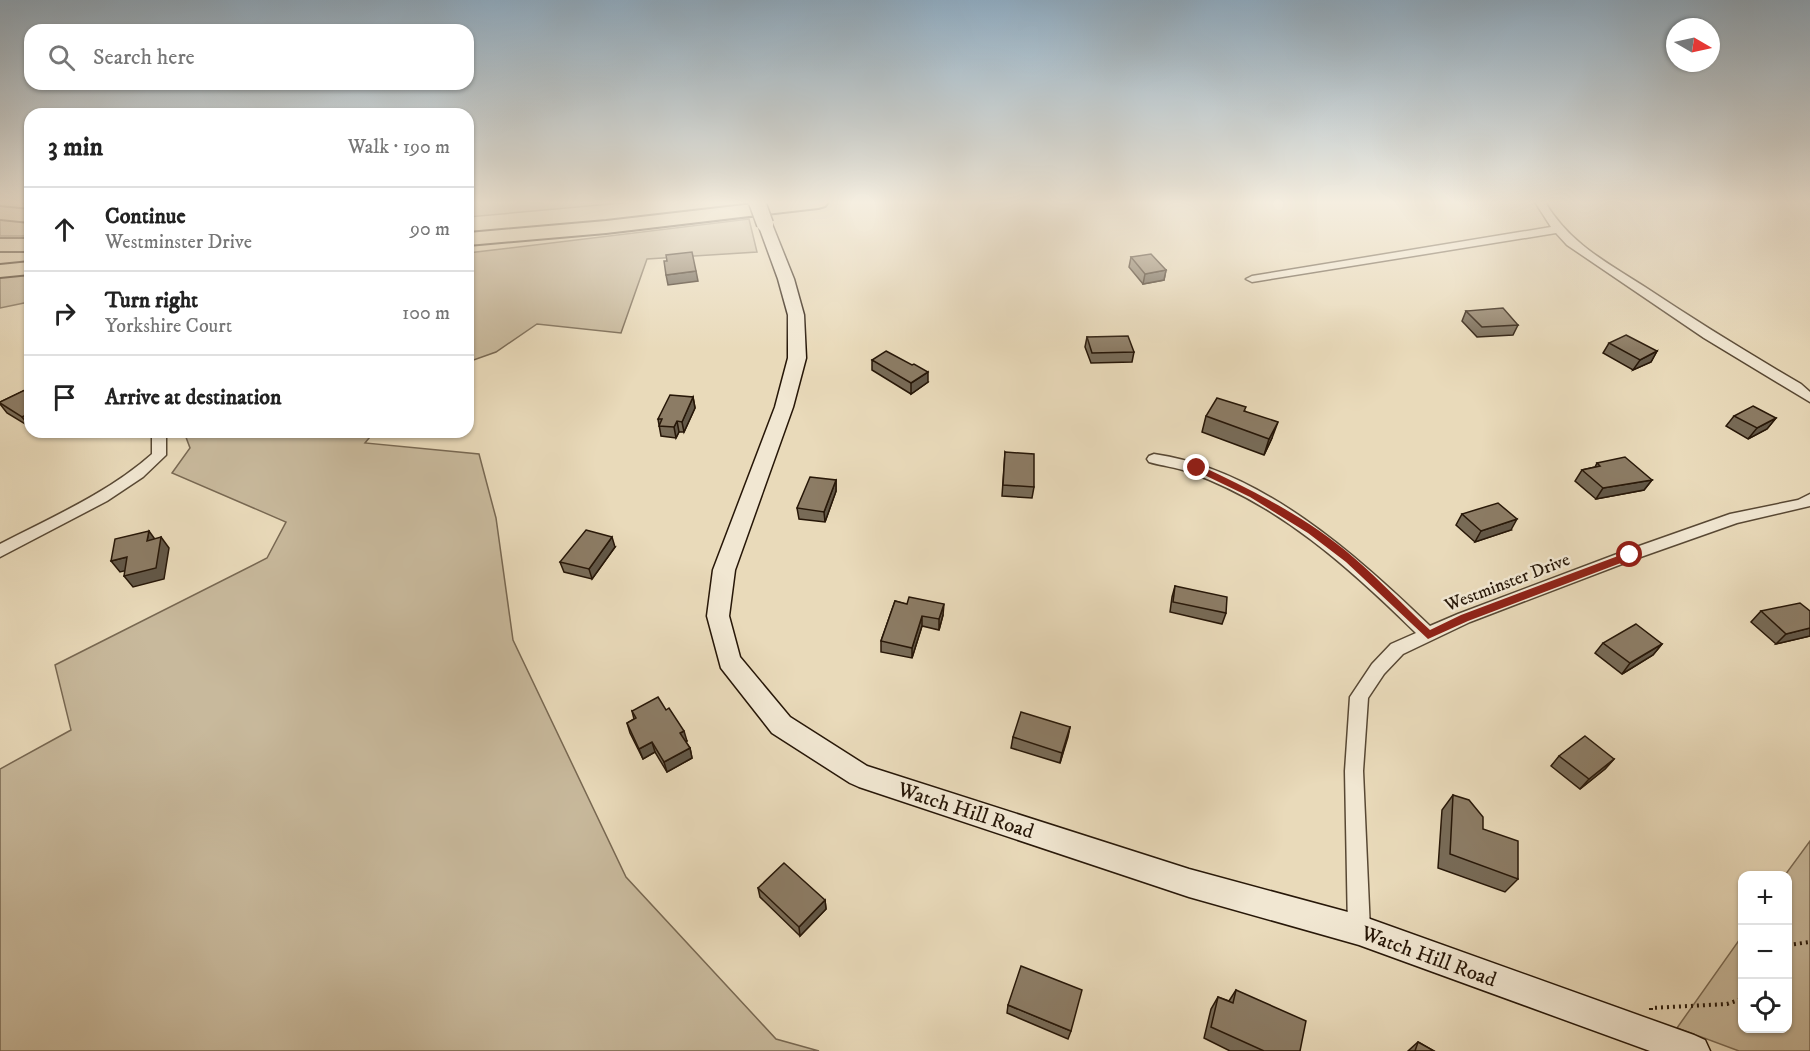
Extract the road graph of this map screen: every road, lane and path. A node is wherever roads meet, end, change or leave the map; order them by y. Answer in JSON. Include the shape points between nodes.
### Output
{"nodes":[{"id":1,"x":774,"y":251,"type":"edge"},
{"id":2,"x":1427,"y":251,"type":"edge"},
{"id":3,"x":1582,"y":251,"type":"edge"},
{"id":4,"x":24,"y":259,"type":"edge"},
{"id":5,"x":0,"y":260,"type":"edge"},
{"id":6,"x":24,"y":269,"type":"edge"},
{"id":7,"x":0,"y":271,"type":"edge"},
{"id":8,"x":1252,"y":279,"type":"dead end"},
{"id":9,"x":1810,"y":398,"type":"edge"},
{"id":10,"x":159,"y":438,"type":"edge"},
{"id":11,"x":1154,"y":459,"type":"dead end"},
{"id":12,"x":1810,"y":499,"type":"edge"},
{"id":13,"x":0,"y":551,"type":"edge"},
{"id":14,"x":1428,"y":635,"type":"junction"},
{"id":15,"x":1359,"y":930,"type":"junction"},
{"id":16,"x":1810,"y":942,"type":"edge"},
{"id":17,"x":1792,"y":944,"type":"edge"},
{"id":18,"x":1738,"y":1001,"type":"edge"},
{"id":19,"x":1644,"y":1033,"type":"junction"},
{"id":20,"x":1694,"y":1051,"type":"edge"}],
"edges":[{"from":1,"to":15,"type":"street","name":"Watch Hill Road","via":[[794,308],[797,358],[784,407],[724,570],[718,616],[729,661],[781,725],[859,775],[1189,883]]},
{"from":2,"to":8,"type":"street"},
{"from":3,"to":9,"type":"street"},
{"from":4,"to":5,"type":"highway"},
{"from":6,"to":7,"type":"highway"},
{"from":10,"to":13,"type":"street","via":[[159,455],[138,474]]},
{"from":11,"to":14,"type":"street","via":[[1197,468],[1254,495],[1312,531],[1350,560]]},
{"from":12,"to":14,"type":"street","name":"Westminster Drive","via":[[1735,518],[1464,618]]},
{"from":14,"to":15,"type":"street","name":"Westminster Drive","via":[[1397,649],[1359,697],[1354,771]]},
{"from":15,"to":19,"type":"street","name":"Watch Hill Road"},
{"from":16,"to":17,"type":"path"},
{"from":18,"to":19,"type":"path","via":[[1651,1008]]},
{"from":19,"to":20,"type":"street","name":"Watch Hill Road"}]}
